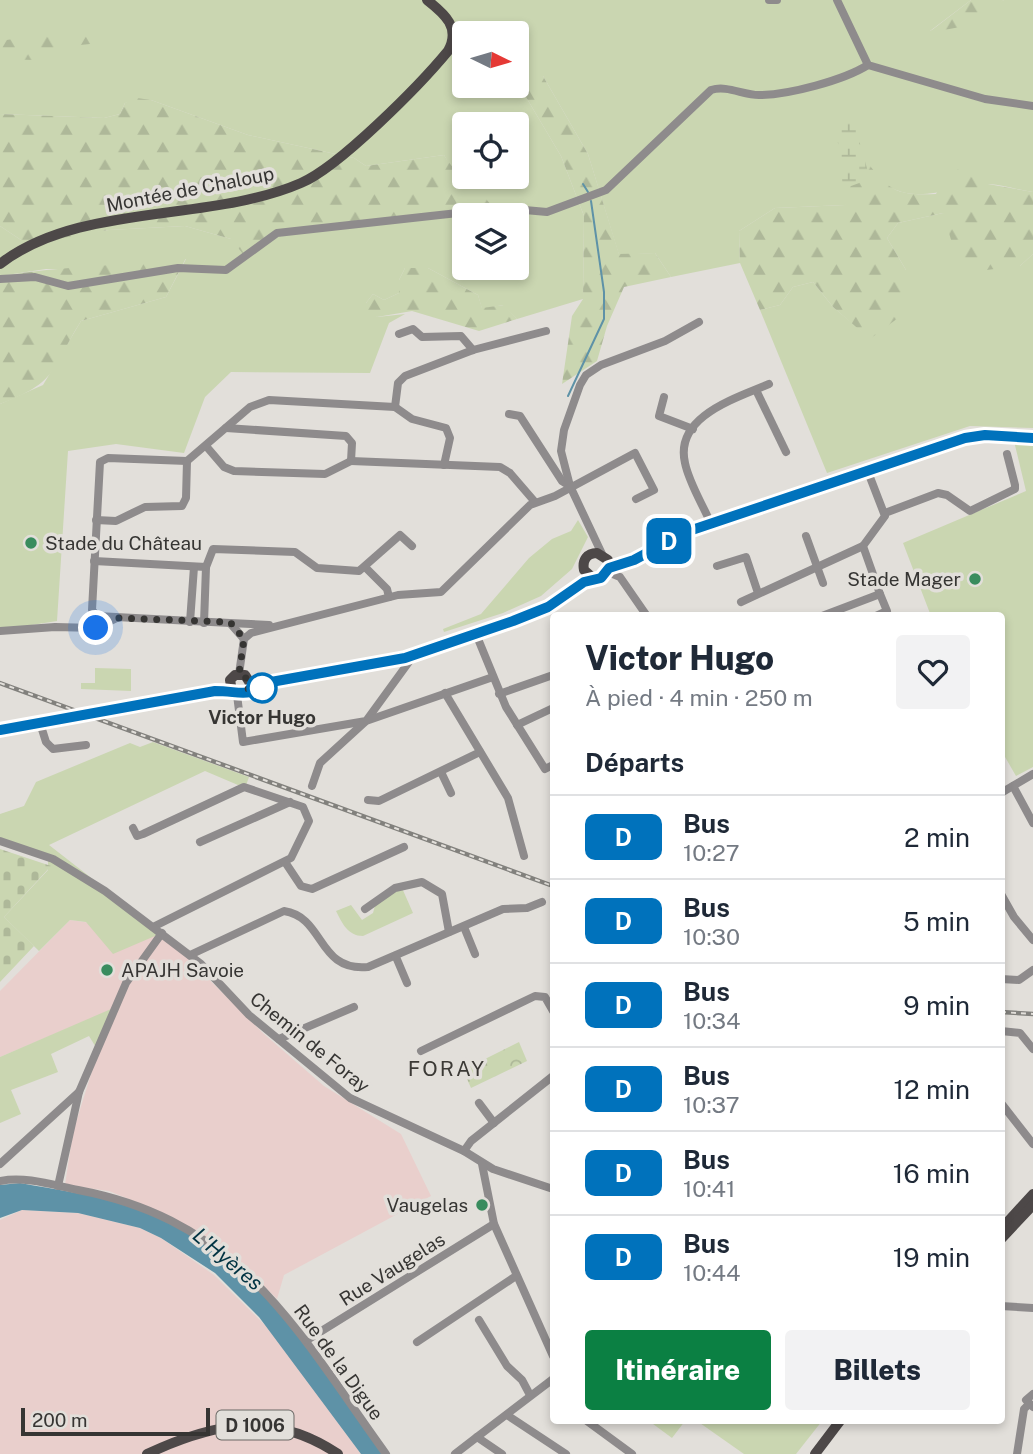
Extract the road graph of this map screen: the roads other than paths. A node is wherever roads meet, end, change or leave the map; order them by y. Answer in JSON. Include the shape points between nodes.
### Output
{"nodes":[{"id":1,"x":427,"y":0,"type":"edge"},
{"id":2,"x":769,"y":0,"type":"edge"},
{"id":3,"x":778,"y":0,"type":"edge"},
{"id":4,"x":837,"y":0,"type":"edge"},
{"id":5,"x":869,"y":65,"type":"junction"},
{"id":6,"x":1033,"y":106,"type":"edge"},
{"id":7,"x":0,"y":264,"type":"edge"},
{"id":8,"x":0,"y":279,"type":"edge"},
{"id":9,"x":699,"y":323,"type":"dead end"},
{"id":10,"x":546,"y":331,"type":"dead end"},
{"id":11,"x":399,"y":334,"type":"dead end"},
{"id":12,"x":473,"y":351,"type":"junction"},
{"id":13,"x":769,"y":384,"type":"dead end"},
{"id":14,"x":756,"y":390,"type":"junction"},
{"id":15,"x":664,"y":397,"type":"dead end"},
{"id":16,"x":395,"y":407,"type":"junction"},
{"id":17,"x":509,"y":414,"type":"dead end"},
{"id":18,"x":226,"y":428,"type":"junction"},
{"id":19,"x":693,"y":429,"type":"junction"},
{"id":20,"x":1033,"y":438,"type":"edge"},
{"id":21,"x":206,"y":446,"type":"junction"},
{"id":22,"x":786,"y":452,"type":"dead end"},
{"id":23,"x":1007,"y":454,"type":"dead end"},
{"id":24,"x":187,"y":461,"type":"junction"},
{"id":25,"x":351,"y":461,"type":"junction"},
{"id":26,"x":444,"y":464,"type":"junction"},
{"id":27,"x":868,"y":472,"type":"junction"},
{"id":28,"x":570,"y":486,"type":"junction"},
{"id":29,"x":636,"y":499,"type":"dead end"},
{"id":30,"x":535,"y":502,"type":"junction"},
{"id":31,"x":885,"y":513,"type":"junction"},
{"id":32,"x":96,"y":520,"type":"junction"},
{"id":33,"x":711,"y":524,"type":"junction"},
{"id":34,"x":806,"y":536,"type":"dead end"},
{"id":35,"x":412,"y":545,"type":"dead end"},
{"id":36,"x":863,"y":546,"type":"junction"},
{"id":37,"x":599,"y":555,"type":"junction"},
{"id":38,"x":94,"y":561,"type":"junction"},
{"id":39,"x":628,"y":562,"type":"junction"},
{"id":40,"x":818,"y":564,"type":"junction"},
{"id":41,"x":717,"y":566,"type":"dead end"},
{"id":42,"x":194,"y":567,"type":"junction"},
{"id":43,"x":206,"y":567,"type":"junction"},
{"id":44,"x":365,"y":567,"type":"junction"},
{"id":45,"x":584,"y":570,"type":"junction"},
{"id":46,"x":608,"y":570,"type":"junction"},
{"id":47,"x":620,"y":577,"type":"junction"},
{"id":48,"x":593,"y":578,"type":"junction"},
{"id":49,"x":823,"y":583,"type":"dead end"},
{"id":50,"x":571,"y":589,"type":"junction"},
{"id":51,"x":758,"y":593,"type":"junction"},
{"id":52,"x":880,"y":594,"type":"junction"},
{"id":53,"x":389,"y":597,"type":"junction"},
{"id":54,"x":867,"y":600,"type":"junction"},
{"id":55,"x":741,"y":602,"type":"dead end"},
{"id":56,"x":645,"y":612,"type":"edge"},
{"id":57,"x":833,"y":612,"type":"edge"},
{"id":58,"x":873,"y":612,"type":"edge"},
{"id":59,"x":885,"y":612,"type":"edge"},
{"id":60,"x":117,"y":618,"type":"junction"},
{"id":61,"x":190,"y":622,"type":"junction"},
{"id":62,"x":230,"y":622,"type":"junction"},
{"id":63,"x":204,"y":623,"type":"junction"},
{"id":64,"x":271,"y":625,"type":"junction"},
{"id":65,"x":0,"y":631,"type":"edge"},
{"id":66,"x":476,"y":634,"type":"junction"},
{"id":67,"x":244,"y":639,"type":"junction"},
{"id":68,"x":414,"y":655,"type":"junction"},
{"id":69,"x":550,"y":676,"type":"edge"},
{"id":70,"x":493,"y":677,"type":"junction"},
{"id":71,"x":246,"y":681,"type":"junction"},
{"id":72,"x":233,"y":690,"type":"junction"},
{"id":73,"x":445,"y":693,"type":"junction"},
{"id":74,"x":499,"y":694,"type":"junction"},
{"id":75,"x":550,"y":709,"type":"edge"},
{"id":76,"x":366,"y":721,"type":"junction"},
{"id":77,"x":40,"y":723,"type":"junction"},
{"id":78,"x":517,"y":725,"type":"junction"},
{"id":79,"x":0,"y":730,"type":"edge"},
{"id":80,"x":86,"y":745,"type":"dead end"},
{"id":81,"x":480,"y":752,"type":"junction"},
{"id":82,"x":550,"y":766,"type":"edge"},
{"id":83,"x":441,"y":772,"type":"junction"},
{"id":84,"x":1033,"y":774,"type":"edge"},
{"id":85,"x":312,"y":786,"type":"dead end"},
{"id":86,"x":1013,"y":786,"type":"junction"},
{"id":87,"x":1005,"y":791,"type":"edge"},
{"id":88,"x":451,"y":793,"type":"dead end"},
{"id":89,"x":368,"y":800,"type":"dead end"},
{"id":90,"x":290,"y":802,"type":"junction"},
{"id":91,"x":1033,"y":823,"type":"edge"},
{"id":92,"x":133,"y":828,"type":"dead end"},
{"id":93,"x":0,"y":841,"type":"edge"},
{"id":94,"x":200,"y":842,"type":"dead end"},
{"id":95,"x":404,"y":847,"type":"dead end"},
{"id":96,"x":524,"y":856,"type":"dead end"},
{"id":97,"x":285,"y":862,"type":"junction"},
{"id":98,"x":1005,"y":901,"type":"edge"},
{"id":99,"x":542,"y":902,"type":"dead end"},
{"id":100,"x":365,"y":909,"type":"dead end"},
{"id":101,"x":153,"y":927,"type":"junction"},
{"id":102,"x":464,"y":927,"type":"junction"},
{"id":103,"x":162,"y":933,"type":"junction"},
{"id":104,"x":449,"y":933,"type":"junction"},
{"id":105,"x":1033,"y":940,"type":"edge"},
{"id":106,"x":475,"y":954,"type":"dead end"},
{"id":107,"x":190,"y":955,"type":"junction"},
{"id":108,"x":396,"y":957,"type":"junction"},
{"id":109,"x":1033,"y":971,"type":"edge"},
{"id":110,"x":1005,"y":979,"type":"edge"},
{"id":111,"x":407,"y":982,"type":"dead end"},
{"id":112,"x":550,"y":1006,"type":"edge"},
{"id":113,"x":354,"y":1007,"type":"dead end"},
{"id":114,"x":1005,"y":1031,"type":"edge"},
{"id":115,"x":279,"y":1039,"type":"junction"},
{"id":116,"x":1033,"y":1049,"type":"edge"},
{"id":117,"x":421,"y":1051,"type":"dead end"},
{"id":118,"x":550,"y":1079,"type":"edge"},
{"id":119,"x":79,"y":1091,"type":"junction"},
{"id":120,"x":479,"y":1103,"type":"dead end"},
{"id":121,"x":1005,"y":1108,"type":"edge"},
{"id":122,"x":494,"y":1123,"type":"junction"},
{"id":123,"x":1033,"y":1144,"type":"edge"},
{"id":124,"x":464,"y":1151,"type":"junction"},
{"id":125,"x":482,"y":1163,"type":"junction"},
{"id":126,"x":0,"y":1164,"type":"edge"},
{"id":127,"x":0,"y":1181,"type":"edge"},
{"id":128,"x":58,"y":1186,"type":"junction"},
{"id":129,"x":550,"y":1188,"type":"edge"},
{"id":130,"x":1033,"y":1194,"type":"edge"},
{"id":131,"x":1033,"y":1205,"type":"edge"},
{"id":132,"x":494,"y":1224,"type":"junction"},
{"id":133,"x":1005,"y":1225,"type":"edge"},
{"id":134,"x":1005,"y":1235,"type":"edge"},
{"id":135,"x":516,"y":1276,"type":"junction"},
{"id":136,"x":1005,"y":1302,"type":"edge"},
{"id":137,"x":1005,"y":1306,"type":"edge"},
{"id":138,"x":1014,"y":1307,"type":"junction"},
{"id":139,"x":1033,"y":1308,"type":"edge"},
{"id":140,"x":479,"y":1320,"type":"dead end"},
{"id":141,"x":542,"y":1333,"type":"junction"},
{"id":142,"x":550,"y":1336,"type":"edge"},
{"id":143,"x":307,"y":1340,"type":"junction"},
{"id":144,"x":417,"y":1342,"type":"dead end"},
{"id":145,"x":550,"y":1350,"type":"edge"},
{"id":146,"x":550,"y":1381,"type":"edge"},
{"id":147,"x":1033,"y":1394,"type":"edge"},
{"id":148,"x":530,"y":1395,"type":"junction"},
{"id":149,"x":1030,"y":1406,"type":"edge"},
{"id":150,"x":508,"y":1415,"type":"junction"},
{"id":151,"x":591,"y":1424,"type":"edge"},
{"id":152,"x":830,"y":1424,"type":"edge"},
{"id":153,"x":838,"y":1424,"type":"edge"},
{"id":154,"x":477,"y":1437,"type":"junction"},
{"id":155,"x":183,"y":1438,"type":"junction"},
{"id":156,"x":147,"y":1454,"type":"edge"},
{"id":157,"x":154,"y":1454,"type":"edge"},
{"id":158,"x":160,"y":1454,"type":"edge"},
{"id":159,"x":326,"y":1454,"type":"edge"},
{"id":160,"x":338,"y":1454,"type":"edge"},
{"id":161,"x":386,"y":1454,"type":"edge"},
{"id":162,"x":455,"y":1454,"type":"edge"},
{"id":163,"x":502,"y":1454,"type":"edge"},
{"id":164,"x":566,"y":1454,"type":"edge"},
{"id":165,"x":632,"y":1454,"type":"edge"},
{"id":166,"x":807,"y":1454,"type":"edge"},
{"id":167,"x":815,"y":1454,"type":"edge"},
{"id":168,"x":1017,"y":1454,"type":"edge"}],
"edges":[{"from":1,"to":7,"type":"main road","name":"Montée de Chaloup","via":[[450,20],[453,37],[448,51],[376,123],[311,178],[206,208],[70,230],[42,239]]},
{"from":2,"to":3,"type":"street"},
{"from":4,"to":5,"type":"street"},
{"from":5,"to":6,"type":"street","via":[[985,99]]},
{"from":5,"to":8,"type":"street","via":[[848,75],[764,94],[715,88],[621,179],[606,190],[548,212],[494,209],[277,233],[226,270],[178,268],[68,286],[35,276]]},
{"from":9,"to":28,"type":"street","via":[[586,374],[561,438],[562,463]]},
{"from":10,"to":12,"type":"street"},
{"from":11,"to":12,"type":"street","via":[[413,329],[422,337],[461,336]]},
{"from":12,"to":16,"type":"street","via":[[400,379]]},
{"from":13,"to":14,"type":"street"},
{"from":14,"to":19,"type":"street","via":[[705,413]]},
{"from":14,"to":22,"type":"street"},
{"from":15,"to":19,"type":"street","via":[[659,416]]},
{"from":16,"to":18,"type":"street","via":[[269,400],[250,407]]},
{"from":16,"to":26,"type":"street","via":[[412,419],[446,428],[450,439]]},
{"from":17,"to":28,"type":"street","via":[[520,416],[562,481]]},
{"from":18,"to":21,"type":"street"},
{"from":18,"to":25,"type":"street","via":[[346,436],[352,443]]},
{"from":19,"to":33,"type":"street","via":[[684,450],[685,463]]},
{"from":20,"to":27,"type":"main road","via":[[965,438]]},
{"from":21,"to":24,"type":"street"},
{"from":21,"to":25,"type":"street","via":[[224,467],[234,471],[325,474]]},
{"from":23,"to":31,"type":"street","via":[[1015,489],[967,511],[937,493]]},
{"from":24,"to":32,"type":"street","via":[[186,498],[181,506],[145,507],[116,520]]},
{"from":24,"to":32,"type":"street","via":[[103,459]]},
{"from":25,"to":26,"type":"street"},
{"from":26,"to":30,"type":"street","via":[[505,469]]},
{"from":27,"to":31,"type":"street"},
{"from":27,"to":33,"type":"main road"},
{"from":28,"to":29,"type":"street","via":[[635,453],[654,490]]},
{"from":28,"to":30,"type":"street"},
{"from":28,"to":37,"type":"street"},
{"from":30,"to":53,"type":"street","via":[[441,593]]},
{"from":31,"to":36,"type":"street","via":[[883,523]]},
{"from":32,"to":38,"type":"street"},
{"from":33,"to":39,"type":"main road"},
{"from":34,"to":40,"type":"street"},
{"from":35,"to":44,"type":"street","via":[[400,535]]},
{"from":36,"to":40,"type":"street"},
{"from":36,"to":52,"type":"street"},
{"from":37,"to":39,"type":"main road"},
{"from":37,"to":45,"type":"main road","via":[[584,562]]},
{"from":37,"to":46,"type":"main road"},
{"from":38,"to":42,"type":"street"},
{"from":38,"to":60,"type":"street","via":[[92,610],[97,616]]},
{"from":39,"to":46,"type":"main road"},
{"from":39,"to":47,"type":"street"},
{"from":40,"to":49,"type":"street"},
{"from":40,"to":51,"type":"street"},
{"from":41,"to":51,"type":"street","via":[[746,557]]},
{"from":42,"to":43,"type":"street"},
{"from":42,"to":61,"type":"street"},
{"from":43,"to":44,"type":"street","via":[[211,551],[218,548],[295,552],[322,570],[359,571]]},
{"from":43,"to":63,"type":"street"},
{"from":44,"to":53,"type":"street"},
{"from":45,"to":48,"type":"main road"},
{"from":45,"to":50,"type":"main road"},
{"from":46,"to":47,"type":"street"},
{"from":46,"to":48,"type":"main road","via":[[601,578]]},
{"from":47,"to":56,"type":"street"},
{"from":48,"to":50,"type":"main road"},
{"from":50,"to":66,"type":"main road","via":[[548,607]]},
{"from":51,"to":55,"type":"street"},
{"from":52,"to":54,"type":"street"},
{"from":52,"to":59,"type":"street"},
{"from":53,"to":64,"type":"street"},
{"from":54,"to":57,"type":"street"},
{"from":54,"to":58,"type":"street"},
{"from":60,"to":61,"type":"street"},
{"from":60,"to":65,"type":"street","via":[[96,628]]},
{"from":61,"to":63,"type":"street"},
{"from":62,"to":63,"type":"street"},
{"from":62,"to":64,"type":"street"},
{"from":62,"to":67,"type":"street"},
{"from":64,"to":67,"type":"street"},
{"from":66,"to":68,"type":"main road"},
{"from":66,"to":70,"type":"street"},
{"from":67,"to":71,"type":"street"},
{"from":68,"to":71,"type":"main road","via":[[271,682]]},
{"from":68,"to":76,"type":"street"},
{"from":69,"to":74,"type":"street"},
{"from":70,"to":73,"type":"street"},
{"from":70,"to":74,"type":"street"},
{"from":71,"to":72,"type":"main road"},
{"from":71,"to":72,"type":"main road","via":[[232,677]]},
{"from":72,"to":76,"type":"street","via":[[243,743]]},
{"from":72,"to":77,"type":"main road"},
{"from":73,"to":76,"type":"street"},
{"from":73,"to":81,"type":"street"},
{"from":74,"to":78,"type":"street"},
{"from":75,"to":78,"type":"street"},
{"from":76,"to":85,"type":"street","via":[[320,762]]},
{"from":77,"to":79,"type":"main road"},
{"from":77,"to":80,"type":"street","via":[[53,749]]},
{"from":78,"to":82,"type":"street","via":[[545,769]]},
{"from":81,"to":83,"type":"street"},
{"from":81,"to":96,"type":"street","via":[[508,799]]},
{"from":83,"to":88,"type":"street"},
{"from":83,"to":89,"type":"street","via":[[379,802]]},
{"from":84,"to":86,"type":"street"},
{"from":86,"to":87,"type":"street"},
{"from":86,"to":91,"type":"street"},
{"from":90,"to":92,"type":"street","via":[[244,787],[143,834],[137,836]]},
{"from":90,"to":94,"type":"street"},
{"from":90,"to":97,"type":"street","via":[[303,807],[309,821]]},
{"from":93,"to":101,"type":"street","name":"Chemin de Foray","via":[[53,859]]},
{"from":95,"to":97,"type":"street","via":[[312,889],[301,886]]},
{"from":97,"to":101,"type":"street"},
{"from":98,"to":105,"type":"street"},
{"from":99,"to":102,"type":"street","via":[[503,909]]},
{"from":100,"to":104,"type":"street","via":[[395,888],[422,882],[442,894]]},
{"from":101,"to":103,"type":"street","name":"Chemin de Foray"},
{"from":102,"to":104,"type":"street"},
{"from":102,"to":106,"type":"street"},
{"from":103,"to":107,"type":"street","name":"Chemin de Foray"},
{"from":103,"to":119,"type":"street","via":[[126,983]]},
{"from":104,"to":108,"type":"street"},
{"from":107,"to":108,"type":"street","via":[[284,911],[306,921],[330,955],[343,964],[368,967]]},
{"from":107,"to":115,"type":"street","name":"Chemin de Foray"},
{"from":108,"to":111,"type":"street"},
{"from":109,"to":110,"type":"street","via":[[1019,980]]},
{"from":112,"to":117,"type":"street","via":[[545,997],[535,996]]},
{"from":113,"to":115,"type":"street"},
{"from":114,"to":116,"type":"street","via":[[1020,1033]]},
{"from":115,"to":124,"type":"street","name":"Chemin de Foray","via":[[350,1098]]},
{"from":118,"to":122,"type":"street"},
{"from":119,"to":126,"type":"street"},
{"from":119,"to":128,"type":"street"},
{"from":120,"to":122,"type":"street"},
{"from":121,"to":123,"type":"street"},
{"from":122,"to":124,"type":"street"},
{"from":124,"to":125,"type":"street","name":"Chemin de Foray"},
{"from":125,"to":129,"type":"street","name":"Chemin de Foray"},
{"from":125,"to":132,"type":"street"},
{"from":127,"to":128,"type":"street","name":"Rue de la Digue","via":[[20,1179]]},
{"from":128,"to":143,"type":"street","name":"Rue de la Digue","via":[[128,1202],[179,1225],[230,1258]]},
{"from":130,"to":133,"type":"main road"},
{"from":131,"to":134,"type":"main road"},
{"from":132,"to":135,"type":"street"},
{"from":132,"to":143,"type":"street","name":"Rue Vaugelas"},
{"from":135,"to":141,"type":"street"},
{"from":135,"to":144,"type":"street"},
{"from":136,"to":138,"type":"street"},
{"from":137,"to":138,"type":"street"},
{"from":138,"to":139,"type":"street"},
{"from":140,"to":148,"type":"street"},
{"from":141,"to":142,"type":"street"},
{"from":141,"to":145,"type":"street"},
{"from":143,"to":161,"type":"street","name":"Rue de la Digue"},
{"from":146,"to":148,"type":"street"},
{"from":147,"to":149,"type":"street","via":[[1027,1396]]},
{"from":148,"to":150,"type":"street"},
{"from":149,"to":168,"type":"street","via":[[1024,1409]]},
{"from":150,"to":154,"type":"street"},
{"from":150,"to":164,"type":"street"},
{"from":151,"to":165,"type":"street"},
{"from":152,"to":166,"type":"main road"},
{"from":153,"to":167,"type":"main road"},
{"from":154,"to":162,"type":"street"},
{"from":154,"to":163,"type":"street"},
{"from":155,"to":156,"type":"main road","number":"D 1006"},
{"from":155,"to":157,"type":"street"},
{"from":155,"to":160,"type":"main road","number":"D 1006","via":[[248,1424],[300,1434]]},
{"from":158,"to":159,"type":"main road","number":"D 1006","via":[[199,1438],[236,1431],[281,1435]]}]}
